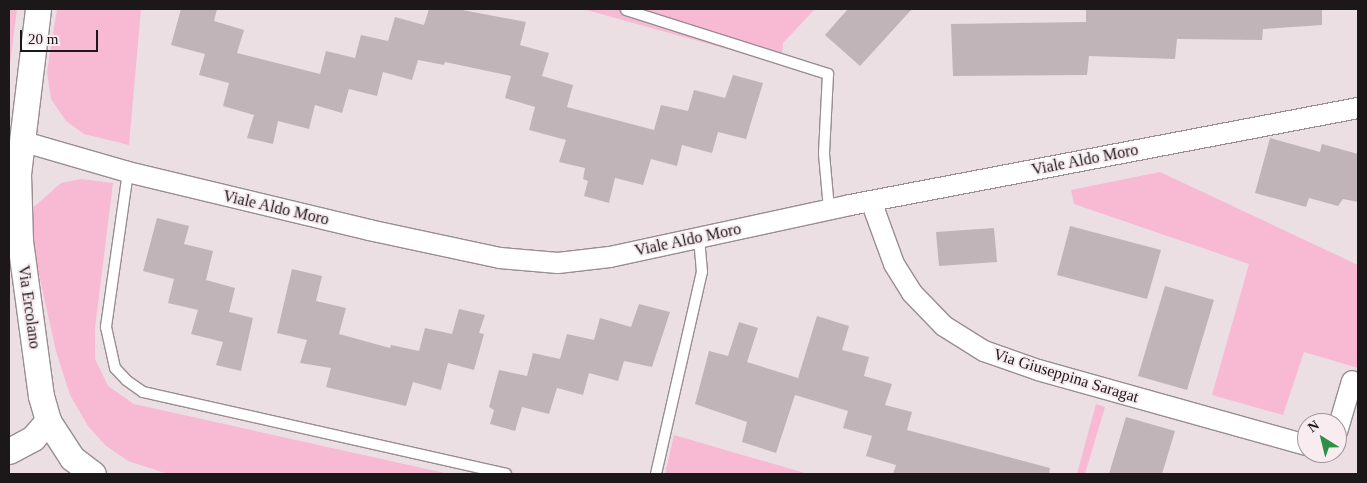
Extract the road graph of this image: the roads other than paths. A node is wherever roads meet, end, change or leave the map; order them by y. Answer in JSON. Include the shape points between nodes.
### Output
{"nodes":[{"id":1,"x":38,"y":9,"type":"edge"},
{"id":2,"x":626,"y":10,"type":"dead end"},
{"id":3,"x":1358,"y":108,"type":"edge"},
{"id":4,"x":21,"y":141,"type":"junction"},
{"id":5,"x":128,"y":172,"type":"junction"},
{"id":6,"x":871,"y":201,"type":"junction"},
{"id":7,"x":829,"y":209,"type":"junction"},
{"id":8,"x":699,"y":238,"type":"junction"},
{"id":9,"x":1352,"y":381,"type":"dead end"},
{"id":10,"x":1343,"y":413,"type":"edge"},
{"id":11,"x":48,"y":421,"type":"junction"},
{"id":12,"x":1297,"y":443,"type":"edge"},
{"id":13,"x":9,"y":451,"type":"edge"},
{"id":14,"x":93,"y":474,"type":"edge"},
{"id":15,"x":506,"y":474,"type":"edge"},
{"id":16,"x":656,"y":474,"type":"edge"}],
"edges":[{"from":1,"to":4,"type":"street","name":"Via Ercolano"},
{"from":2,"to":7,"type":"lane","via":[[828,74],[824,154]]},
{"from":3,"to":6,"type":"street","name":"Viale Aldo Moro"},
{"from":4,"to":5,"type":"street","name":"Viale Aldo Moro"},
{"from":4,"to":11,"type":"street","name":"Via Ercolano","via":[[19,224],[41,396]]},
{"from":5,"to":8,"type":"street","name":"Viale Aldo Moro","via":[[369,230],[529,262],[589,260]]},
{"from":5,"to":15,"type":"lane","via":[[106,327],[114,368],[126,380],[143,392]]},
{"from":6,"to":7,"type":"street","name":"Viale Aldo Moro"},
{"from":6,"to":12,"type":"street","name":"Via Giuseppina Saragat","via":[[894,264],[912,293],[944,326],[984,351],[1038,370]]},
{"from":7,"to":8,"type":"street","name":"Viale Aldo Moro"},
{"from":8,"to":16,"type":"lane","via":[[702,272]]},
{"from":9,"to":10,"type":"street"},
{"from":11,"to":13,"type":"street","via":[[33,438]]},
{"from":11,"to":14,"type":"street","name":"Via Ercolano","via":[[72,458]]}]}
